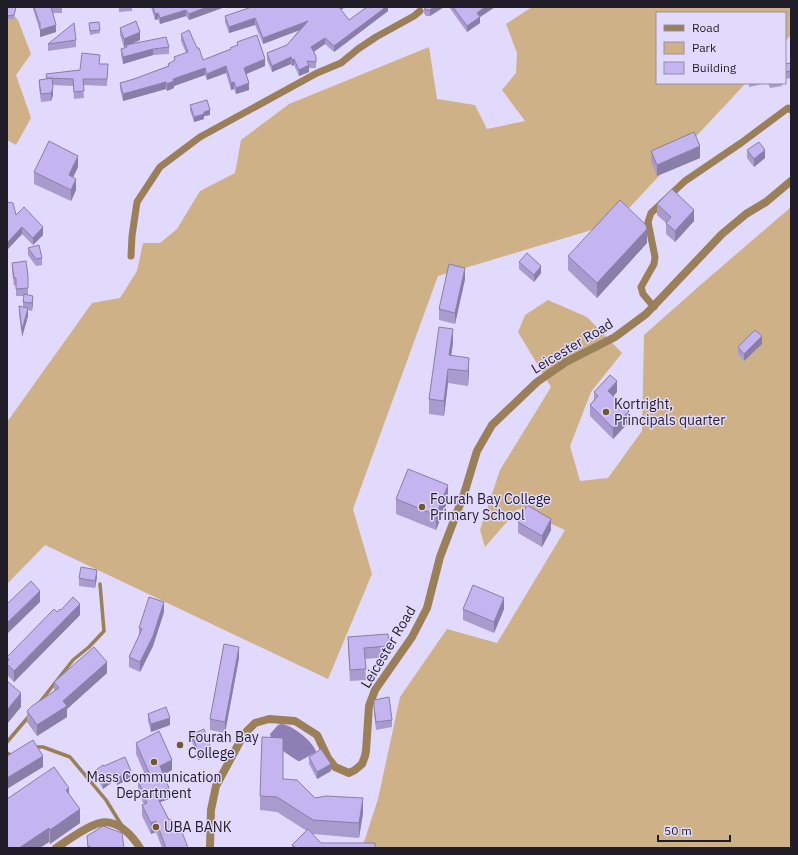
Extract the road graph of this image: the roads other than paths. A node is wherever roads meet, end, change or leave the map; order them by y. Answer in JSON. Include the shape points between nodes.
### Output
{"nodes":[{"id":1,"x":420,"y":11,"type":"dead end"},
{"id":2,"x":791,"y":110,"type":"edge"},
{"id":3,"x":791,"y":181,"type":"edge"},
{"id":4,"x":131,"y":256,"type":"dead end"},
{"id":5,"x":654,"y":306,"type":"junction"},
{"id":6,"x":100,"y":584,"type":"dead end"},
{"id":7,"x":38,"y":704,"type":"edge"},
{"id":8,"x":34,"y":710,"type":"edge"},
{"id":9,"x":7,"y":742,"type":"edge"},
{"id":10,"x":32,"y":748,"type":"edge"},
{"id":11,"x":7,"y":753,"type":"edge"},
{"id":12,"x":17,"y":755,"type":"edge"},
{"id":13,"x":125,"y":830,"type":"junction"},
{"id":14,"x":56,"y":848,"type":"edge"},
{"id":15,"x":140,"y":848,"type":"edge"},
{"id":16,"x":210,"y":848,"type":"edge"}],
"edges":[{"from":1,"to":4,"type":"street","via":[[376,37],[341,63],[317,73],[200,137],[160,167],[137,202]]},
{"from":2,"to":5,"type":"street","via":[[788,108],[686,181],[651,213],[648,222],[655,257],[654,264],[641,287]]},
{"from":3,"to":5,"type":"street","name":"Leicester Road","via":[[722,234]]},
{"from":5,"to":16,"type":"street","name":"Leicester Road","via":[[615,337],[566,362],[537,382],[492,425],[477,451],[464,494],[440,556],[427,608],[412,637],[375,690],[369,706],[366,751],[362,764],[350,773],[336,767],[328,758],[317,734],[295,721],[269,719],[255,723],[244,734],[216,786],[211,810]]},
{"from":6,"to":7,"type":"lane","via":[[104,631],[73,660]]},
{"from":8,"to":9,"type":"lane"},
{"from":10,"to":13,"type":"lane","via":[[43,747],[70,758],[106,800]]},
{"from":11,"to":12,"type":"lane"},
{"from":13,"to":14,"type":"street","via":[[111,823],[99,823]]},
{"from":13,"to":15,"type":"street"}]}
